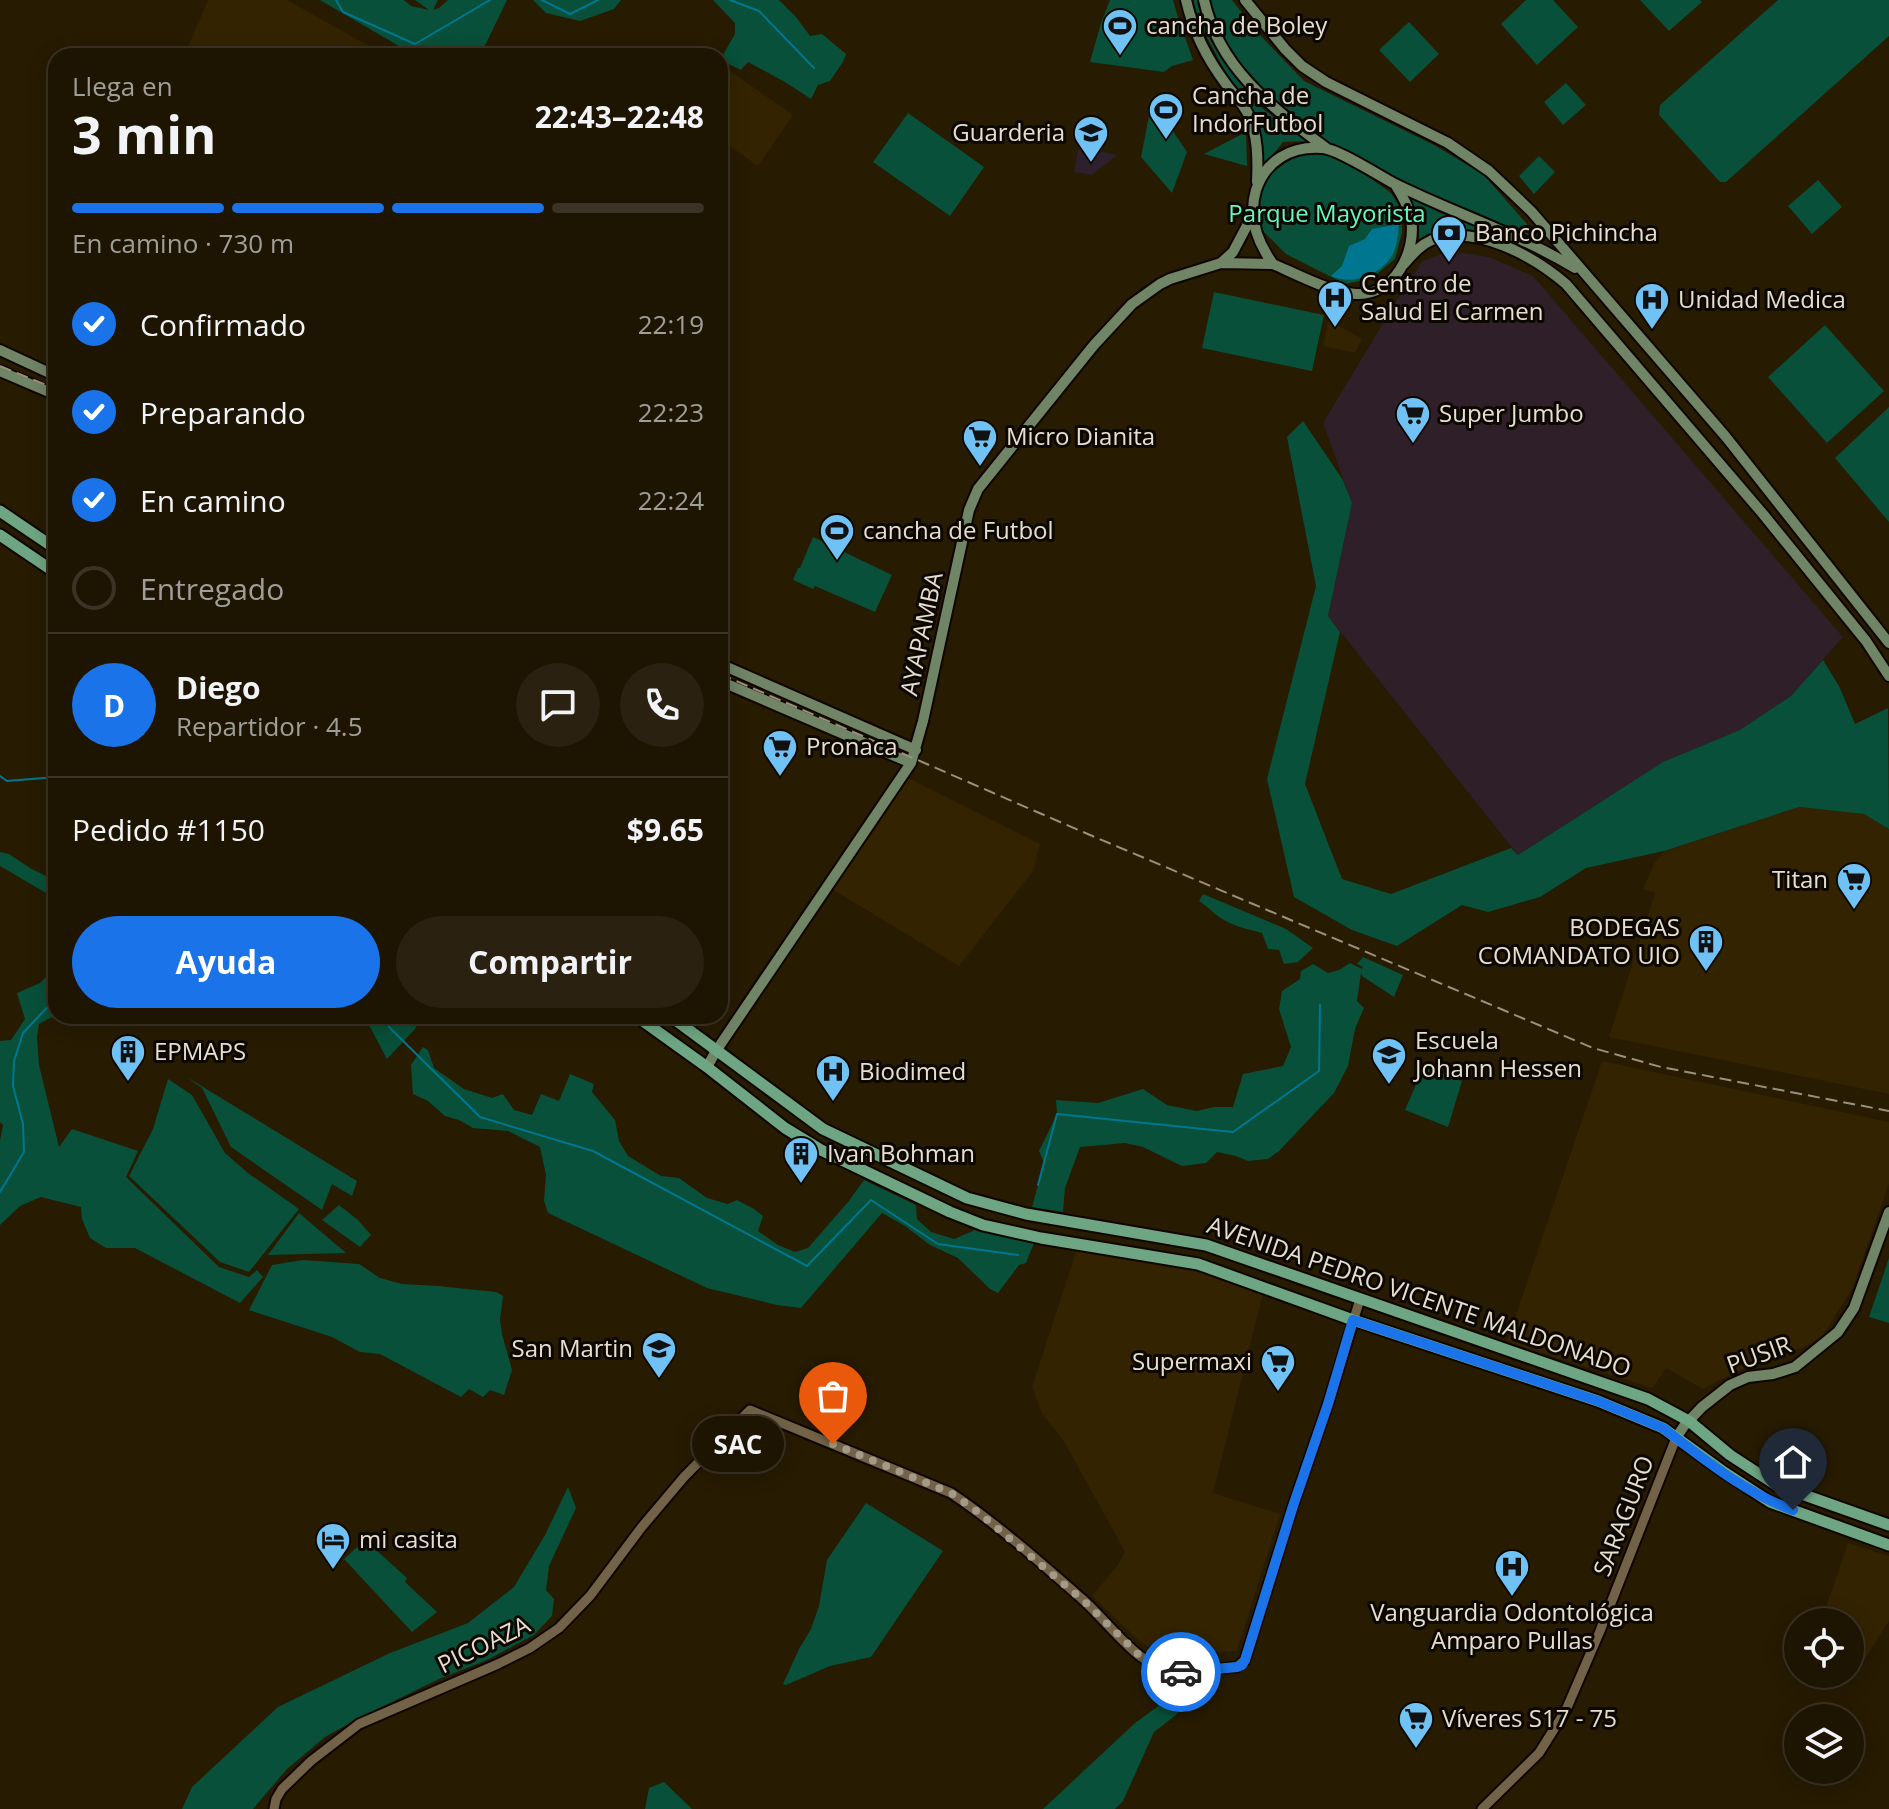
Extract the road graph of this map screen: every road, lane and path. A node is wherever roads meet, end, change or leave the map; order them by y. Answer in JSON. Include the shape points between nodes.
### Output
{"nodes":[{"id":1,"x":1186,"y":0,"type":"edge"},
{"id":2,"x":1204,"y":0,"type":"edge"},
{"id":3,"x":1245,"y":0,"type":"edge"},
{"id":4,"x":1326,"y":148,"type":"junction"},
{"id":5,"x":1395,"y":184,"type":"junction"},
{"id":6,"x":1256,"y":192,"type":"junction"},
{"id":7,"x":1253,"y":215,"type":"junction"},
{"id":8,"x":1221,"y":263,"type":"junction"},
{"id":9,"x":1273,"y":264,"type":"junction"},
{"id":10,"x":1403,"y":265,"type":"junction"},
{"id":11,"x":1584,"y":273,"type":"junction"},
{"id":12,"x":0,"y":350,"type":"edge"},
{"id":13,"x":0,"y":371,"type":"edge"},
{"id":14,"x":48,"y":372,"type":"edge"},
{"id":15,"x":48,"y":392,"type":"edge"},
{"id":16,"x":0,"y":511,"type":"edge"},
{"id":17,"x":0,"y":535,"type":"edge"},
{"id":18,"x":48,"y":544,"type":"edge"},
{"id":19,"x":48,"y":568,"type":"edge"},
{"id":20,"x":1889,"y":643,"type":"edge"},
{"id":21,"x":728,"y":668,"type":"edge"},
{"id":22,"x":1889,"y":676,"type":"edge"},
{"id":23,"x":728,"y":684,"type":"edge"},
{"id":24,"x":916,"y":750,"type":"junction"},
{"id":25,"x":911,"y":763,"type":"junction"},
{"id":26,"x":647,"y":1024,"type":"edge"},
{"id":27,"x":681,"y":1024,"type":"edge"},
{"id":28,"x":716,"y":1051,"type":"junction"},
{"id":29,"x":707,"y":1067,"type":"junction"},
{"id":30,"x":1889,"y":1212,"type":"edge"},
{"id":31,"x":1360,"y":1299,"type":"junction"},
{"id":32,"x":1353,"y":1320,"type":"junction"},
{"id":33,"x":1689,"y":1421,"type":"junction"},
{"id":34,"x":1676,"y":1438,"type":"junction"},
{"id":35,"x":1889,"y":1525,"type":"edge"},
{"id":36,"x":1889,"y":1545,"type":"edge"},
{"id":37,"x":274,"y":1809,"type":"edge"},
{"id":38,"x":1482,"y":1809,"type":"edge"}],
"edges":[{"from":1,"to":6,"type":"main road","via":[[1204,51],[1249,116],[1258,168]]},
{"from":2,"to":4,"type":"main road","via":[[1215,36],[1247,83]]},
{"from":3,"to":11,"type":"main road","via":[[1302,66],[1448,143],[1489,171]]},
{"from":4,"to":5,"type":"main road"},
{"from":4,"to":6,"type":"main road","via":[[1300,148],[1279,157]]},
{"from":5,"to":10,"type":"main road","via":[[1411,219],[1411,245]]},
{"from":5,"to":11,"type":"main road","via":[[1538,246]]},
{"from":6,"to":7,"type":"main road"},
{"from":7,"to":8,"type":"main road"},
{"from":7,"to":9,"type":"main road","via":[[1255,232]]},
{"from":8,"to":9,"type":"main road","name":"AYAPAMBA"},
{"from":8,"to":24,"type":"main road","name":"AYAPAMBA","via":[[1160,284],[1124,311],[978,489]]},
{"from":9,"to":10,"type":"main road","via":[[1360,294],[1390,283]]},
{"from":10,"to":22,"type":"main road","via":[[1431,241],[1480,238],[1520,253],[1566,284],[1763,514]]},
{"from":11,"to":20,"type":"main road","via":[[1726,437]]},
{"from":12,"to":14,"type":"main road"},
{"from":13,"to":15,"type":"main road"},
{"from":16,"to":18,"type":"main road"},
{"from":17,"to":19,"type":"main road"},
{"from":21,"to":24,"type":"main road"},
{"from":23,"to":25,"type":"main road"},
{"from":24,"to":25,"type":"main road","name":"AYAPAMBA"},
{"from":25,"to":28,"type":"main road","name":"AYAPAMBA"},
{"from":26,"to":29,"type":"main road","name":"AVENIDA PEDRO VICENTE MALDONADO"},
{"from":27,"to":28,"type":"main road","name":"AVENIDA PEDRO VICENTE MALDONADO"},
{"from":28,"to":29,"type":"main road","name":"AYAPAMBA"},
{"from":28,"to":31,"type":"main road","name":"AVENIDA PEDRO VICENTE MALDONADO","via":[[823,1129],[943,1189],[1026,1214],[1206,1245]]},
{"from":29,"to":32,"type":"main road","name":"AVENIDA PEDRO VICENTE MALDONADO","via":[[821,1150],[983,1225],[1198,1264]]},
{"from":30,"to":33,"type":"main road","name":"PUSIR","via":[[1854,1308],[1838,1332],[1802,1363],[1730,1385]]},
{"from":31,"to":32,"type":"street"},
{"from":31,"to":33,"type":"main road","name":"AVENIDA PEDRO VICENTE MALDONADO","via":[[1648,1399]]},
{"from":32,"to":34,"type":"main road","name":"AVENIDA PEDRO VICENTE MALDONADO","via":[[1598,1401],[1650,1421]]},
{"from":32,"to":37,"type":"street","name":"PICOAZA","via":[[1242,1665],[1162,1670],[951,1493],[750,1410],[655,1510],[559,1628],[498,1664],[359,1724],[282,1789]]},
{"from":33,"to":34,"type":"main road","name":"PUSIR"},
{"from":33,"to":35,"type":"main road","name":"AVENIDA PEDRO VICENTE MALDONADO","via":[[1776,1485]]},
{"from":34,"to":36,"type":"main road","name":"AVENIDA PEDRO VICENTE MALDONADO","via":[[1770,1502]]},
{"from":34,"to":38,"type":"street","name":"SARAGURO","via":[[1566,1710],[1539,1753]]}]}
